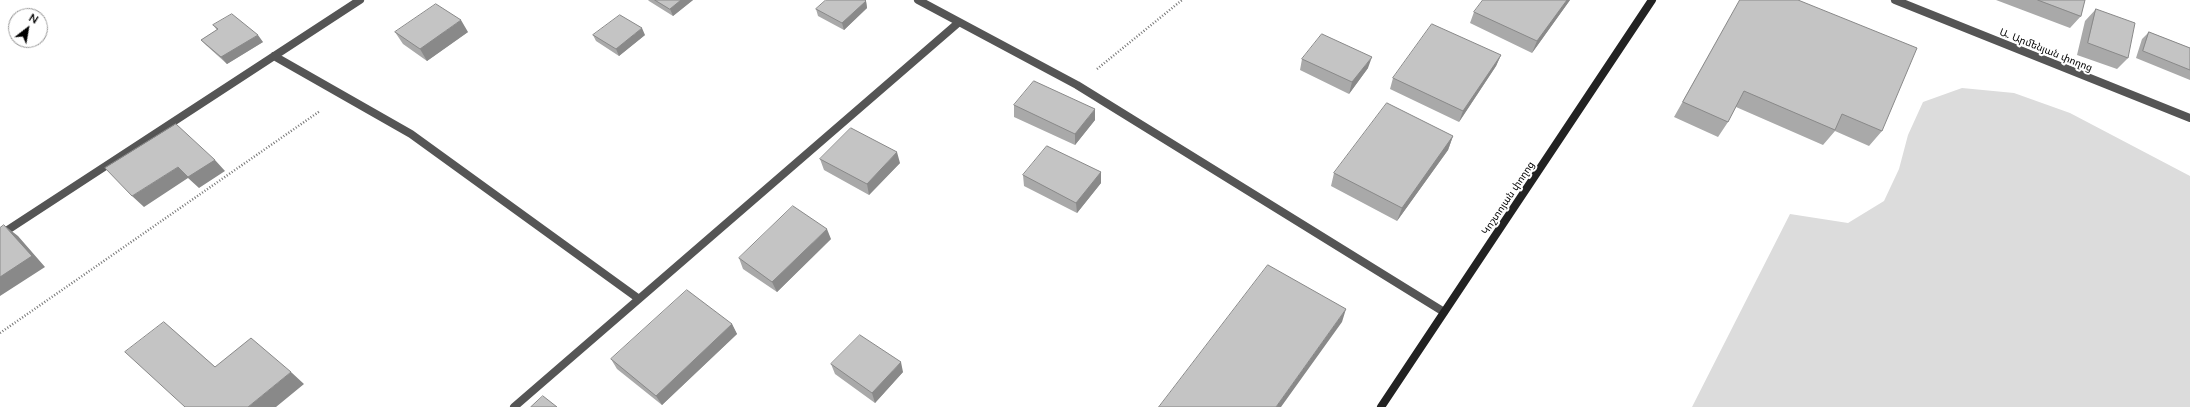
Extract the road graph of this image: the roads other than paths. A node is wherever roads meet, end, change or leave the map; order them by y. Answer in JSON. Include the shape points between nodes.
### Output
{"nodes":[{"id":1,"x":360,"y":0,"type":"edge"},
{"id":2,"x":918,"y":0,"type":"edge"},
{"id":3,"x":1652,"y":0,"type":"edge"},
{"id":4,"x":1895,"y":0,"type":"edge"},
{"id":5,"x":958,"y":23,"type":"junction"},
{"id":6,"x":274,"y":56,"type":"junction"},
{"id":7,"x":2190,"y":118,"type":"edge"},
{"id":8,"x":0,"y":235,"type":"edge"},
{"id":9,"x":639,"y":299,"type":"junction"},
{"id":10,"x":1444,"y":312,"type":"junction"},
{"id":11,"x":514,"y":407,"type":"edge"},
{"id":12,"x":1381,"y":407,"type":"edge"}],
"edges":[{"from":1,"to":6,"type":"street"},
{"from":2,"to":5,"type":"street"},
{"from":3,"to":10,"type":"street","name":"Կոշտոյան փողոց"},
{"from":4,"to":7,"type":"street","name":"Ա. Արմենյան փողոց"},
{"from":5,"to":9,"type":"street"},
{"from":5,"to":10,"type":"street","via":[[1077,85]]},
{"from":6,"to":8,"type":"street"},
{"from":6,"to":9,"type":"street","via":[[411,134]]},
{"from":9,"to":11,"type":"street"},
{"from":10,"to":12,"type":"street","name":"Կոշտոյան փողոց"}]}
